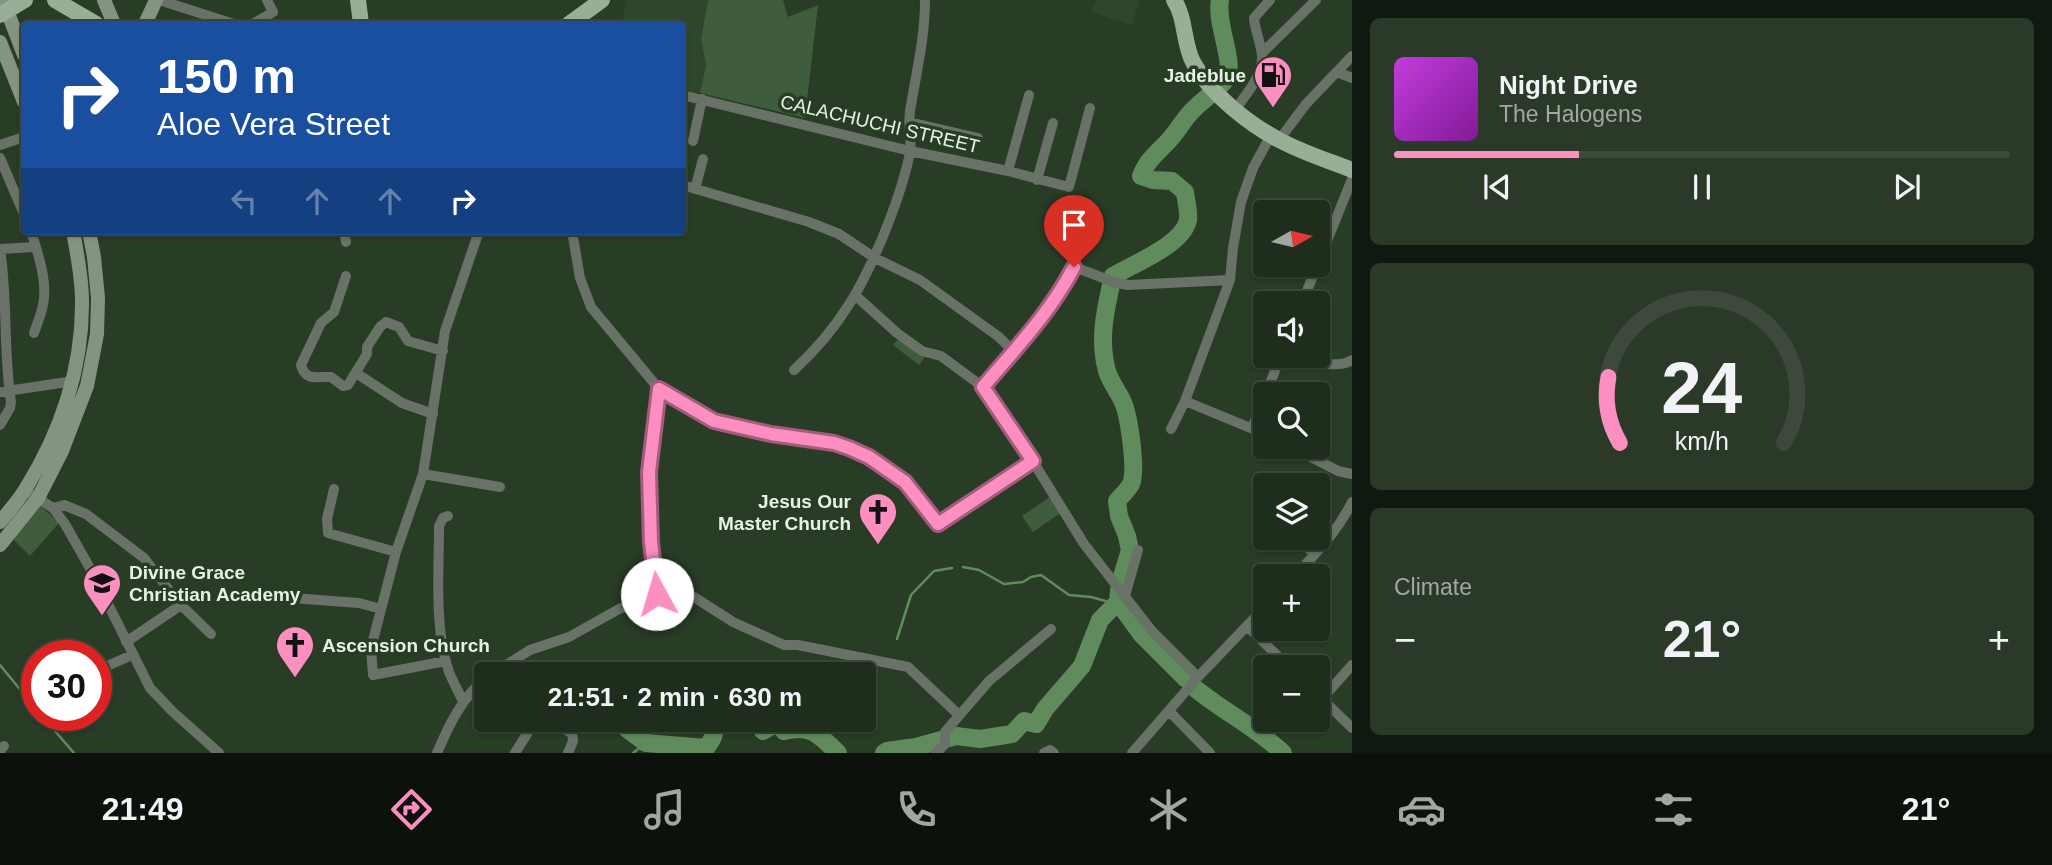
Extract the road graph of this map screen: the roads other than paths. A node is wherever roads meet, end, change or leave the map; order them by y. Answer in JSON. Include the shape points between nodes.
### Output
{"nodes":[{"id":1,"x":25,"y":0,"type":"edge"},
{"id":2,"x":55,"y":0,"type":"edge"},
{"id":3,"x":104,"y":0,"type":"edge"},
{"id":4,"x":157,"y":0,"type":"edge"},
{"id":5,"x":267,"y":0,"type":"edge"},
{"id":6,"x":358,"y":0,"type":"edge"},
{"id":7,"x":602,"y":0,"type":"edge"},
{"id":8,"x":925,"y":0,"type":"edge"},
{"id":9,"x":1174,"y":0,"type":"edge"},
{"id":10,"x":1270,"y":0,"type":"edge"},
{"id":11,"x":1316,"y":0,"type":"edge"},
{"id":12,"x":3,"y":9,"type":"edge"},
{"id":13,"x":267,"y":16,"type":"junction"},
{"id":14,"x":91,"y":21,"type":"edge"},
{"id":15,"x":113,"y":21,"type":"edge"},
{"id":16,"x":146,"y":21,"type":"edge"},
{"id":17,"x":224,"y":21,"type":"edge"},
{"id":18,"x":258,"y":21,"type":"edge"},
{"id":19,"x":272,"y":21,"type":"edge"},
{"id":20,"x":361,"y":21,"type":"edge"},
{"id":21,"x":573,"y":21,"type":"edge"},
{"id":22,"x":0,"y":42,"type":"edge"},
{"id":23,"x":21,"y":48,"type":"edge"},
{"id":24,"x":1262,"y":53,"type":"junction"},
{"id":25,"x":1352,"y":56,"type":"edge"},
{"id":26,"x":1337,"y":72,"type":"junction"},
{"id":27,"x":1352,"y":78,"type":"edge"},
{"id":28,"x":21,"y":94,"type":"edge"},
{"id":29,"x":686,"y":96,"type":"edge"},
{"id":30,"x":1029,"y":96,"type":"dead end"},
{"id":31,"x":702,"y":99,"type":"junction"},
{"id":32,"x":1229,"y":105,"type":"junction"},
{"id":33,"x":1090,"y":108,"type":"dead end"},
{"id":34,"x":909,"y":122,"type":"junction"},
{"id":35,"x":1053,"y":123,"type":"dead end"},
{"id":36,"x":21,"y":138,"type":"edge"},
{"id":37,"x":978,"y":138,"type":"dead end"},
{"id":38,"x":1275,"y":138,"type":"junction"},
{"id":39,"x":693,"y":141,"type":"dead end"},
{"id":40,"x":0,"y":145,"type":"edge"},
{"id":41,"x":910,"y":151,"type":"junction"},
{"id":42,"x":0,"y":159,"type":"edge"},
{"id":43,"x":703,"y":159,"type":"dead end"},
{"id":44,"x":1352,"y":170,"type":"edge"},
{"id":45,"x":1007,"y":171,"type":"junction"},
{"id":46,"x":1352,"y":179,"type":"edge"},
{"id":47,"x":1037,"y":180,"type":"junction"},
{"id":48,"x":686,"y":186,"type":"edge"},
{"id":49,"x":695,"y":189,"type":"junction"},
{"id":50,"x":21,"y":207,"type":"edge"},
{"id":51,"x":32,"y":235,"type":"edge"},
{"id":52,"x":74,"y":235,"type":"edge"},
{"id":53,"x":90,"y":235,"type":"edge"},
{"id":54,"x":345,"y":235,"type":"edge"},
{"id":55,"x":478,"y":235,"type":"edge"},
{"id":56,"x":573,"y":235,"type":"edge"},
{"id":57,"x":346,"y":242,"type":"dead end"},
{"id":58,"x":36,"y":247,"type":"junction"},
{"id":59,"x":0,"y":249,"type":"edge"},
{"id":60,"x":875,"y":258,"type":"junction"},
{"id":61,"x":346,"y":276,"type":"dead end"},
{"id":62,"x":1230,"y":280,"type":"junction"},
{"id":63,"x":1307,"y":291,"type":"edge"},
{"id":64,"x":856,"y":296,"type":"junction"},
{"id":65,"x":3,"y":316,"type":"edge"},
{"id":66,"x":34,"y":333,"type":"dead end"},
{"id":67,"x":443,"y":351,"type":"junction"},
{"id":68,"x":1013,"y":351,"type":"junction"},
{"id":69,"x":3,"y":360,"type":"edge"},
{"id":70,"x":1352,"y":360,"type":"edge"},
{"id":71,"x":1330,"y":364,"type":"edge"},
{"id":72,"x":794,"y":370,"type":"dead end"},
{"id":73,"x":356,"y":373,"type":"junction"},
{"id":74,"x":74,"y":381,"type":"junction"},
{"id":75,"x":983,"y":387,"type":"junction"},
{"id":76,"x":659,"y":389,"type":"junction"},
{"id":77,"x":5,"y":391,"type":"edge"},
{"id":78,"x":1185,"y":401,"type":"junction"},
{"id":79,"x":433,"y":414,"type":"junction"},
{"id":80,"x":0,"y":425,"type":"edge"},
{"id":81,"x":1252,"y":428,"type":"edge"},
{"id":82,"x":1171,"y":429,"type":"dead end"},
{"id":83,"x":1315,"y":459,"type":"edge"},
{"id":84,"x":1033,"y":461,"type":"junction"},
{"id":85,"x":423,"y":474,"type":"junction"},
{"id":86,"x":1352,"y":474,"type":"edge"},
{"id":87,"x":500,"y":487,"type":"dead end"},
{"id":88,"x":334,"y":489,"type":"dead end"},
{"id":89,"x":32,"y":494,"type":"junction"},
{"id":90,"x":1352,"y":502,"type":"edge"},
{"id":91,"x":53,"y":508,"type":"junction"},
{"id":92,"x":448,"y":516,"type":"dead end"},
{"id":93,"x":0,"y":522,"type":"edge"},
{"id":94,"x":0,"y":545,"type":"edge"},
{"id":95,"x":1138,"y":550,"type":"dead end"},
{"id":96,"x":1310,"y":550,"type":"edge"},
{"id":97,"x":396,"y":552,"type":"junction"},
{"id":98,"x":1315,"y":554,"type":"junction"},
{"id":99,"x":1306,"y":564,"type":"edge"},
{"id":100,"x":1121,"y":591,"type":"junction"},
{"id":101,"x":657,"y":594,"type":"junction"},
{"id":102,"x":279,"y":597,"type":"dead end"},
{"id":103,"x":181,"y":605,"type":"junction"},
{"id":104,"x":381,"y":609,"type":"junction"},
{"id":105,"x":1253,"y":620,"type":"edge"},
{"id":106,"x":1248,"y":626,"type":"junction"},
{"id":107,"x":1051,"y":629,"type":"dead end"},
{"id":108,"x":211,"y":634,"type":"dead end"},
{"id":109,"x":127,"y":642,"type":"junction"},
{"id":110,"x":132,"y":655,"type":"junction"},
{"id":111,"x":1277,"y":655,"type":"edge"},
{"id":112,"x":446,"y":661,"type":"junction"},
{"id":113,"x":512,"y":662,"type":"edge"},
{"id":114,"x":112,"y":664,"type":"edge"},
{"id":115,"x":1352,"y":665,"type":"edge"},
{"id":116,"x":1199,"y":677,"type":"junction"},
{"id":117,"x":1330,"y":687,"type":"edge"},
{"id":118,"x":474,"y":691,"type":"edge"},
{"id":119,"x":463,"y":702,"type":"junction"},
{"id":120,"x":1330,"y":707,"type":"edge"},
{"id":121,"x":1169,"y":711,"type":"junction"},
{"id":122,"x":959,"y":715,"type":"junction"},
{"id":123,"x":1352,"y":728,"type":"edge"},
{"id":124,"x":528,"y":732,"type":"edge"},
{"id":125,"x":570,"y":732,"type":"edge"},
{"id":126,"x":219,"y":753,"type":"edge"},
{"id":127,"x":437,"y":753,"type":"edge"},
{"id":128,"x":515,"y":753,"type":"edge"},
{"id":129,"x":568,"y":753,"type":"edge"},
{"id":130,"x":936,"y":753,"type":"edge"},
{"id":131,"x":1044,"y":753,"type":"edge"},
{"id":132,"x":1054,"y":753,"type":"edge"},
{"id":133,"x":1132,"y":753,"type":"edge"},
{"id":134,"x":1210,"y":753,"type":"edge"}],
"edges":[{"from":1,"to":12,"type":"main road"},
{"from":2,"to":14,"type":"main road"},
{"from":3,"to":15,"type":"main road"},
{"from":4,"to":16,"type":"main road"},
{"from":4,"to":17,"type":"street"},
{"from":5,"to":13,"type":"street","via":[[273,12]]},
{"from":6,"to":20,"type":"main road"},
{"from":7,"to":21,"type":"main road"},
{"from":8,"to":34,"type":"street"},
{"from":9,"to":32,"type":"main road","via":[[1192,61]]},
{"from":10,"to":24,"type":"street","via":[[1254,18]]},
{"from":11,"to":24,"type":"street"},
{"from":12,"to":23,"type":"main road"},
{"from":13,"to":18,"type":"street"},
{"from":13,"to":19,"type":"street"},
{"from":22,"to":28,"type":"main road"},
{"from":24,"to":32,"type":"street","via":[[1251,88]]},
{"from":25,"to":26,"type":"street"},
{"from":26,"to":27,"type":"street"},
{"from":26,"to":38,"type":"street"},
{"from":29,"to":31,"type":"street","name":"CALACHUCHI STREET"},
{"from":30,"to":45,"type":"street"},
{"from":31,"to":39,"type":"street"},
{"from":31,"to":41,"type":"street","name":"CALACHUCHI STREET"},
{"from":32,"to":38,"type":"main road"},
{"from":33,"to":47,"type":"street","name":"CALACHUCHI STREET","via":[[1069,187]]},
{"from":34,"to":37,"type":"street"},
{"from":34,"to":41,"type":"street"},
{"from":35,"to":47,"type":"street"},
{"from":36,"to":40,"type":"street"},
{"from":38,"to":44,"type":"main road"},
{"from":38,"to":62,"type":"street","via":[[1254,167],[1241,202]]},
{"from":41,"to":45,"type":"street","name":"CALACHUCHI STREET"},
{"from":41,"to":60,"type":"street"},
{"from":42,"to":50,"type":"street"},
{"from":43,"to":49,"type":"street"},
{"from":45,"to":47,"type":"street","name":"CALACHUCHI STREET"},
{"from":46,"to":63,"type":"street"},
{"from":48,"to":49,"type":"street"},
{"from":49,"to":60,"type":"street","via":[[809,222],[839,234]]},
{"from":51,"to":58,"type":"street"},
{"from":52,"to":74,"type":"main road","via":[[82,299]]},
{"from":53,"to":89,"type":"main road","via":[[98,298],[91,370],[62,451]]},
{"from":54,"to":57,"type":"street"},
{"from":55,"to":67,"type":"street","via":[[445,331]]},
{"from":56,"to":76,"type":"street","via":[[580,278],[592,307]]},
{"from":58,"to":59,"type":"street"},
{"from":58,"to":66,"type":"street","via":[[44,293]]},
{"from":59,"to":65,"type":"street"},
{"from":60,"to":64,"type":"street"},
{"from":60,"to":68,"type":"street","via":[[920,280]]},
{"from":61,"to":73,"type":"street","via":[[334,312],[321,323],[301,365],[306,376],[331,377],[343,386]]},
{"from":62,"to":68,"type":"street","via":[[1128,285],[1074,267],[1060,294]]},
{"from":62,"to":78,"type":"street"},
{"from":64,"to":72,"type":"street","via":[[814,352]]},
{"from":64,"to":75,"type":"street","via":[[905,339],[922,351],[941,356]]},
{"from":65,"to":69,"type":"street"},
{"from":67,"to":73,"type":"street","via":[[408,341],[398,327],[384,322]]},
{"from":67,"to":79,"type":"street"},
{"from":68,"to":75,"type":"street"},
{"from":69,"to":77,"type":"street"},
{"from":70,"to":71,"type":"street"},
{"from":73,"to":79,"type":"street","via":[[402,403]]},
{"from":74,"to":77,"type":"street"},
{"from":74,"to":89,"type":"main road"},
{"from":75,"to":84,"type":"street"},
{"from":76,"to":84,"type":"street","via":[[714,421],[834,443],[869,457],[905,482],[938,524]]},
{"from":76,"to":101,"type":"street","via":[[649,472]]},
{"from":77,"to":80,"type":"street","via":[[10,408]]},
{"from":78,"to":81,"type":"street"},
{"from":78,"to":82,"type":"street"},
{"from":79,"to":85,"type":"street"},
{"from":83,"to":86,"type":"street"},
{"from":84,"to":100,"type":"street","via":[[1084,544]]},
{"from":85,"to":87,"type":"street"},
{"from":85,"to":97,"type":"street"},
{"from":88,"to":97,"type":"street","via":[[328,533]]},
{"from":89,"to":91,"type":"street"},
{"from":89,"to":93,"type":"main road"},
{"from":89,"to":94,"type":"main road"},
{"from":90,"to":98,"type":"street"},
{"from":91,"to":103,"type":"street","via":[[64,505],[86,514],[116,536],[144,558]]},
{"from":91,"to":109,"type":"street"},
{"from":92,"to":112,"type":"street","via":[[439,526],[438,609]]},
{"from":95,"to":100,"type":"street"},
{"from":96,"to":98,"type":"street"},
{"from":97,"to":104,"type":"street"},
{"from":98,"to":99,"type":"street"},
{"from":100,"to":116,"type":"street","via":[[1152,631]]},
{"from":101,"to":113,"type":"street"},
{"from":101,"to":122,"type":"street","via":[[680,592],[694,597],[733,622],[784,645],[908,667]]},
{"from":102,"to":104,"type":"street"},
{"from":103,"to":108,"type":"street"},
{"from":103,"to":109,"type":"street"},
{"from":104,"to":112,"type":"street","via":[[372,648],[373,675]]},
{"from":105,"to":106,"type":"street"},
{"from":106,"to":111,"type":"street"},
{"from":106,"to":116,"type":"street"},
{"from":107,"to":122,"type":"street","via":[[989,681]]},
{"from":109,"to":110,"type":"street"},
{"from":110,"to":114,"type":"street"},
{"from":110,"to":126,"type":"street","via":[[149,688]]},
{"from":112,"to":119,"type":"street"},
{"from":115,"to":117,"type":"street"},
{"from":116,"to":121,"type":"street"},
{"from":118,"to":119,"type":"street"},
{"from":119,"to":127,"type":"street"},
{"from":120,"to":123,"type":"street"},
{"from":121,"to":133,"type":"street"},
{"from":121,"to":134,"type":"street"},
{"from":122,"to":130,"type":"street"},
{"from":124,"to":128,"type":"street"},
{"from":125,"to":129,"type":"street","via":[[573,741]]},
{"from":131,"to":132,"type":"street"}]}
